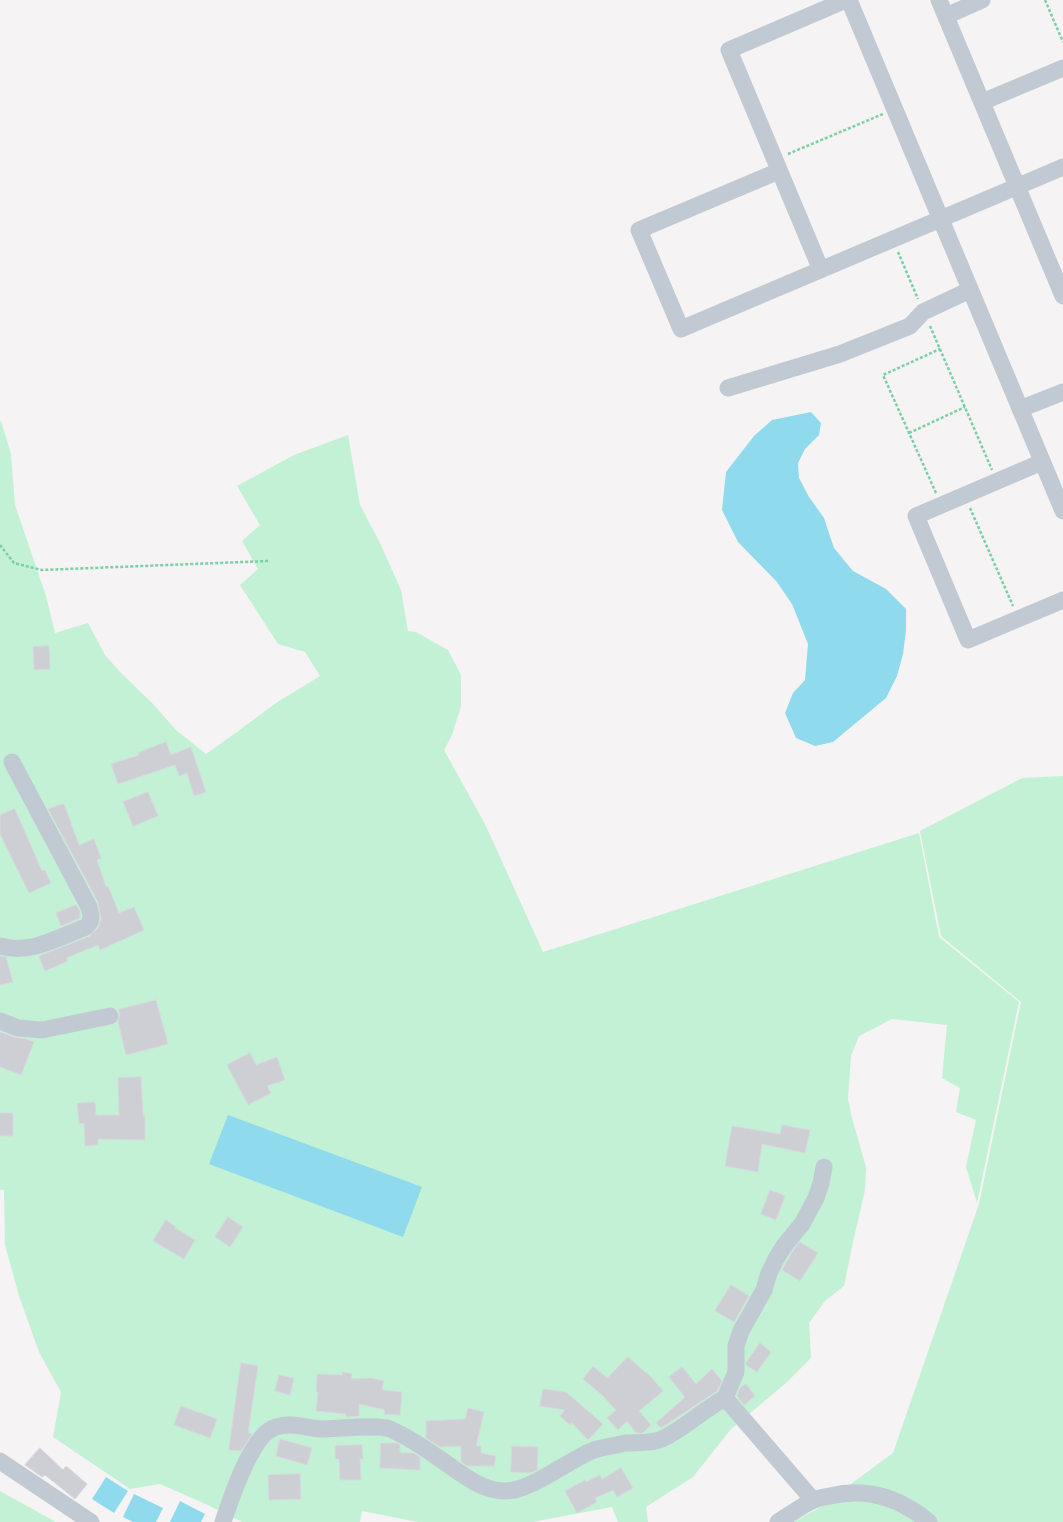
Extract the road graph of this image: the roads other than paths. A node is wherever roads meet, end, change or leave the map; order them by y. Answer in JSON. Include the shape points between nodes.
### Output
{"nodes":[{"id":1,"x":848,"y":0,"type":"edge"},
{"id":2,"x":939,"y":0,"type":"edge"},
{"id":3,"x":982,"y":0,"type":"edge"},
{"id":4,"x":946,"y":16,"type":"junction"},
{"id":5,"x":1063,"y":68,"type":"edge"},
{"id":6,"x":982,"y":102,"type":"junction"},
{"id":7,"x":777,"y":165,"type":"junction"},
{"id":8,"x":1063,"y":167,"type":"edge"},
{"id":9,"x":1017,"y":186,"type":"junction"},
{"id":10,"x":940,"y":219,"type":"junction"},
{"id":11,"x":821,"y":270,"type":"junction"},
{"id":12,"x":970,"y":290,"type":"junction"},
{"id":13,"x":1063,"y":296,"type":"edge"},
{"id":14,"x":728,"y":388,"type":"dead end"},
{"id":15,"x":1063,"y":392,"type":"edge"},
{"id":16,"x":1020,"y":410,"type":"junction"},
{"id":17,"x":1042,"y":462,"type":"junction"},
{"id":18,"x":1063,"y":511,"type":"edge"},
{"id":19,"x":1063,"y":600,"type":"edge"},
{"id":20,"x":12,"y":762,"type":"dead end"},
{"id":21,"x":0,"y":946,"type":"edge"},
{"id":22,"x":110,"y":1016,"type":"dead end"},
{"id":23,"x":0,"y":1021,"type":"edge"},
{"id":24,"x":824,"y":1167,"type":"dead end"},
{"id":25,"x":725,"y":1398,"type":"junction"},
{"id":26,"x":0,"y":1461,"type":"edge"},
{"id":27,"x":813,"y":1500,"type":"junction"},
{"id":28,"x":91,"y":1522,"type":"edge"},
{"id":29,"x":223,"y":1522,"type":"edge"},
{"id":30,"x":778,"y":1522,"type":"edge"},
{"id":31,"x":929,"y":1522,"type":"edge"}],
"edges":[{"from":1,"to":7,"type":"street","via":[[729,50]]},
{"from":1,"to":10,"type":"street"},
{"from":2,"to":4,"type":"street"},
{"from":3,"to":4,"type":"street"},
{"from":4,"to":6,"type":"street"},
{"from":5,"to":6,"type":"street"},
{"from":6,"to":9,"type":"street"},
{"from":7,"to":11,"type":"street"},
{"from":7,"to":11,"type":"street","via":[[639,230],[681,329]]},
{"from":8,"to":9,"type":"street"},
{"from":9,"to":10,"type":"street"},
{"from":9,"to":13,"type":"street"},
{"from":10,"to":11,"type":"street"},
{"from":10,"to":12,"type":"street"},
{"from":12,"to":14,"type":"street","via":[[923,312],[910,326],[840,354]]},
{"from":12,"to":16,"type":"street"},
{"from":15,"to":16,"type":"street"},
{"from":16,"to":17,"type":"street"},
{"from":17,"to":18,"type":"street"},
{"from":17,"to":19,"type":"street","via":[[916,516],[968,640]]},
{"from":20,"to":21,"type":"street","via":[[89,907],[91,919],[86,927],[42,945],[11,949]]},
{"from":22,"to":23,"type":"street","via":[[42,1030],[18,1028]]},
{"from":24,"to":25,"type":"street","via":[[816,1198],[802,1224],[776,1259],[764,1290],[741,1331],[736,1346],[736,1372]]},
{"from":25,"to":27,"type":"street"},
{"from":25,"to":29,"type":"street","via":[[660,1440],[627,1443],[595,1450],[520,1489],[504,1491],[478,1484],[422,1447],[389,1429],[290,1425],[275,1427],[264,1434],[243,1468]]},
{"from":26,"to":28,"type":"street"},
{"from":27,"to":30,"type":"street"},
{"from":27,"to":31,"type":"street","via":[[852,1493],[871,1493],[916,1511]]}]}
